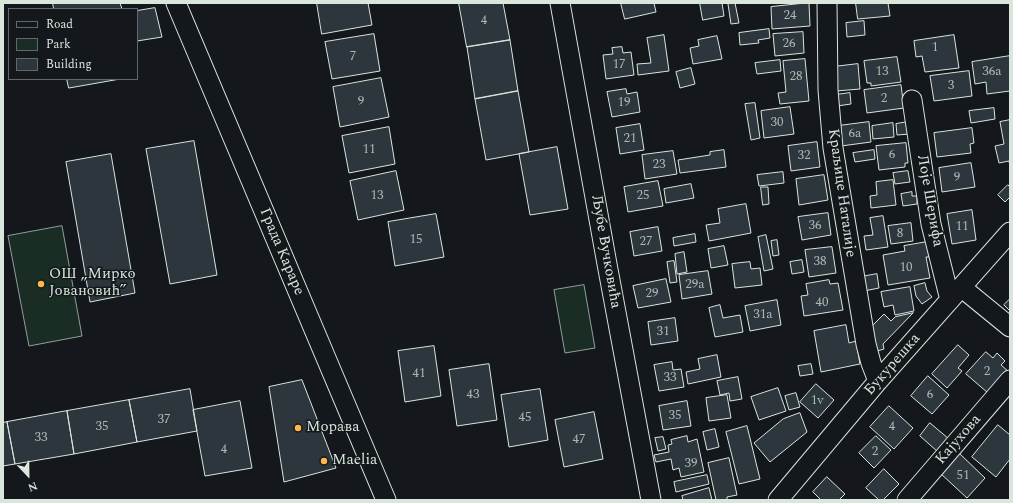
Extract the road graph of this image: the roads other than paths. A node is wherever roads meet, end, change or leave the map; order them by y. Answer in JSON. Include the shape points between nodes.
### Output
{"nodes":[{"id":1,"x":176,"y":3,"type":"edge"},
{"id":2,"x":560,"y":3,"type":"edge"},
{"id":3,"x":827,"y":3,"type":"edge"},
{"id":4,"x":912,"y":100,"type":"dead end"},
{"id":5,"x":1010,"y":232,"type":"edge"},
{"id":6,"x":956,"y":294,"type":"junction"},
{"id":7,"x":1010,"y":327,"type":"edge"},
{"id":8,"x":1010,"y":380,"type":"edge"},
{"id":9,"x":878,"y":381,"type":"junction"},
{"id":10,"x":386,"y":500,"type":"edge"},
{"id":11,"x":651,"y":500,"type":"edge"},
{"id":12,"x":778,"y":500,"type":"edge"},
{"id":13,"x":907,"y":500,"type":"edge"}],
"edges":[{"from":1,"to":10,"type":"street","name":"Града Караре"},
{"from":2,"to":11,"type":"street","name":"Љубе Вучковића"},
{"from":3,"to":9,"type":"street","name":"Краљице Наталије","via":[[828,90],[833,148],[866,344]]},
{"from":4,"to":6,"type":"street","name":"Лоје Шерифа","via":[[931,224]]},
{"from":5,"to":6,"type":"street","name":"Букурешка"},
{"from":6,"to":7,"type":"street"},
{"from":6,"to":9,"type":"street","name":"Букурешка"},
{"from":8,"to":13,"type":"street","name":"Кајухова"},
{"from":9,"to":12,"type":"street","name":"Букурешка"}]}
